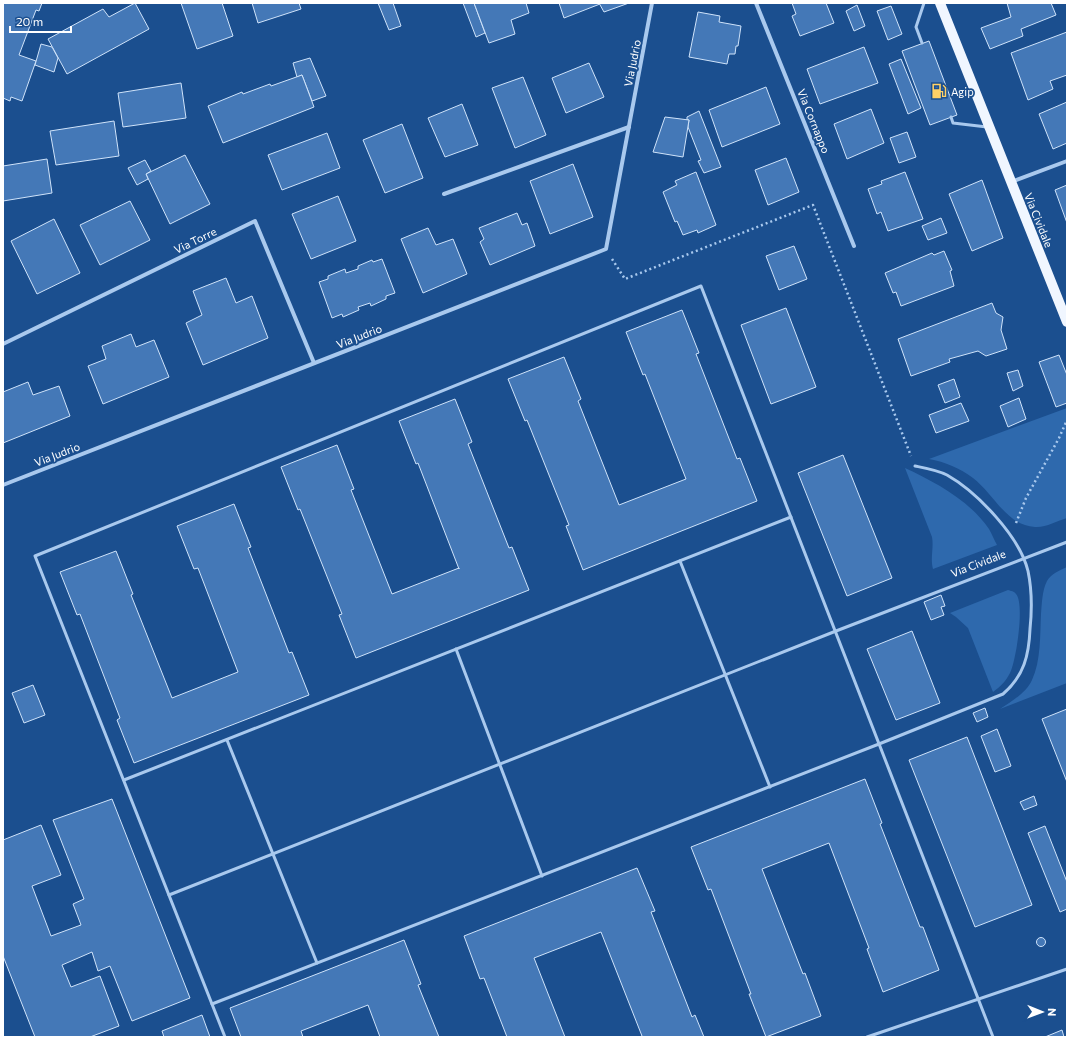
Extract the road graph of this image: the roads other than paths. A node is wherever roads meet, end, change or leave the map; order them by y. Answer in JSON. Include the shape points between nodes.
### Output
{"nodes":[{"id":1,"x":652,"y":3,"type":"edge"},
{"id":2,"x":756,"y":3,"type":"edge"},
{"id":3,"x":924,"y":3,"type":"edge"},
{"id":4,"x":940,"y":3,"type":"edge"},
{"id":5,"x":922,"y":43,"type":"dead end"},
{"id":6,"x":950,"y":117,"type":"dead end"},
{"id":7,"x":629,"y":127,"type":"junction"},
{"id":8,"x":989,"y":127,"type":"junction"},
{"id":9,"x":1067,"y":161,"type":"edge"},
{"id":10,"x":1011,"y":182,"type":"junction"},
{"id":11,"x":444,"y":194,"type":"dead end"},
{"id":12,"x":854,"y":246,"type":"dead end"},
{"id":13,"x":1067,"y":322,"type":"edge"},
{"id":14,"x":3,"y":344,"type":"edge"},
{"id":15,"x":314,"y":363,"type":"junction"},
{"id":16,"x":915,"y":466,"type":"road end"},
{"id":17,"x":3,"y":484,"type":"edge"},
{"id":18,"x":791,"y":517,"type":"junction"},
{"id":19,"x":1067,"y":542,"type":"edge"},
{"id":20,"x":1024,"y":559,"type":"junction"},
{"id":21,"x":680,"y":561,"type":"junction"},
{"id":22,"x":836,"y":631,"type":"junction"},
{"id":23,"x":456,"y":649,"type":"junction"},
{"id":24,"x":726,"y":675,"type":"junction"},
{"id":25,"x":227,"y":740,"type":"junction"},
{"id":26,"x":879,"y":744,"type":"junction"},
{"id":27,"x":500,"y":764,"type":"junction"},
{"id":28,"x":124,"y":780,"type":"junction"},
{"id":29,"x":770,"y":786,"type":"junction"},
{"id":30,"x":273,"y":854,"type":"junction"},
{"id":31,"x":542,"y":876,"type":"junction"},
{"id":32,"x":169,"y":895,"type":"junction"},
{"id":33,"x":317,"y":963,"type":"junction"},
{"id":34,"x":1067,"y":969,"type":"edge"},
{"id":35,"x":978,"y":999,"type":"junction"},
{"id":36,"x":212,"y":1004,"type":"junction"},
{"id":37,"x":225,"y":1037,"type":"edge"},
{"id":38,"x":867,"y":1037,"type":"edge"},
{"id":39,"x":993,"y":1037,"type":"edge"}],
"edges":[{"from":1,"to":7,"type":"street","name":"Via Judrio"},
{"from":2,"to":12,"type":"street","name":"Via Cornappo"},
{"from":3,"to":5,"type":"lane","via":[[916,27]]},
{"from":4,"to":8,"type":"main road","name":"Via Cividale"},
{"from":6,"to":8,"type":"lane","via":[[954,123]]},
{"from":7,"to":11,"type":"street"},
{"from":7,"to":15,"type":"street","name":"Via Judrio","via":[[606,249]]},
{"from":8,"to":10,"type":"main road","name":"Via Cividale"},
{"from":9,"to":10,"type":"street"},
{"from":10,"to":13,"type":"main road","name":"Via Cividale"},
{"from":14,"to":15,"type":"street","name":"Via Torre","via":[[255,220]]},
{"from":15,"to":17,"type":"street","name":"Via Judrio"},
{"from":16,"to":20,"type":"lane","name":"Via Cividale","via":[[934,470],[957,482],[990,511],[1009,533]]},
{"from":18,"to":21,"type":"lane"},
{"from":18,"to":22,"type":"lane"},
{"from":18,"to":28,"type":"lane","via":[[702,286],[35,556]]},
{"from":19,"to":20,"type":"lane","name":"Via Cividale"},
{"from":20,"to":22,"type":"lane","name":"Via Cividale"},
{"from":20,"to":26,"type":"lane","name":"Via Cividale","via":[[1031,598],[1031,626],[1028,650],[1016,682],[996,698]]},
{"from":21,"to":23,"type":"lane"},
{"from":21,"to":24,"type":"lane"},
{"from":22,"to":24,"type":"lane","name":"Via Cividale"},
{"from":22,"to":26,"type":"lane"},
{"from":23,"to":25,"type":"lane"},
{"from":23,"to":27,"type":"lane"},
{"from":24,"to":27,"type":"lane","name":"Via Cividale"},
{"from":24,"to":29,"type":"lane"},
{"from":25,"to":28,"type":"lane"},
{"from":25,"to":30,"type":"lane"},
{"from":26,"to":29,"type":"lane","name":"Via Cividale"},
{"from":26,"to":35,"type":"lane"},
{"from":27,"to":30,"type":"lane","name":"Via Cividale"},
{"from":27,"to":31,"type":"lane"},
{"from":28,"to":32,"type":"lane"},
{"from":29,"to":31,"type":"lane","name":"Via Cividale"},
{"from":30,"to":32,"type":"lane","name":"Via Cividale"},
{"from":30,"to":33,"type":"lane"},
{"from":31,"to":33,"type":"lane","name":"Via Cividale"},
{"from":32,"to":36,"type":"lane"},
{"from":33,"to":36,"type":"lane","name":"Via Cividale"},
{"from":34,"to":35,"type":"lane"},
{"from":35,"to":38,"type":"lane"},
{"from":35,"to":39,"type":"lane"},
{"from":36,"to":37,"type":"lane"}]}
